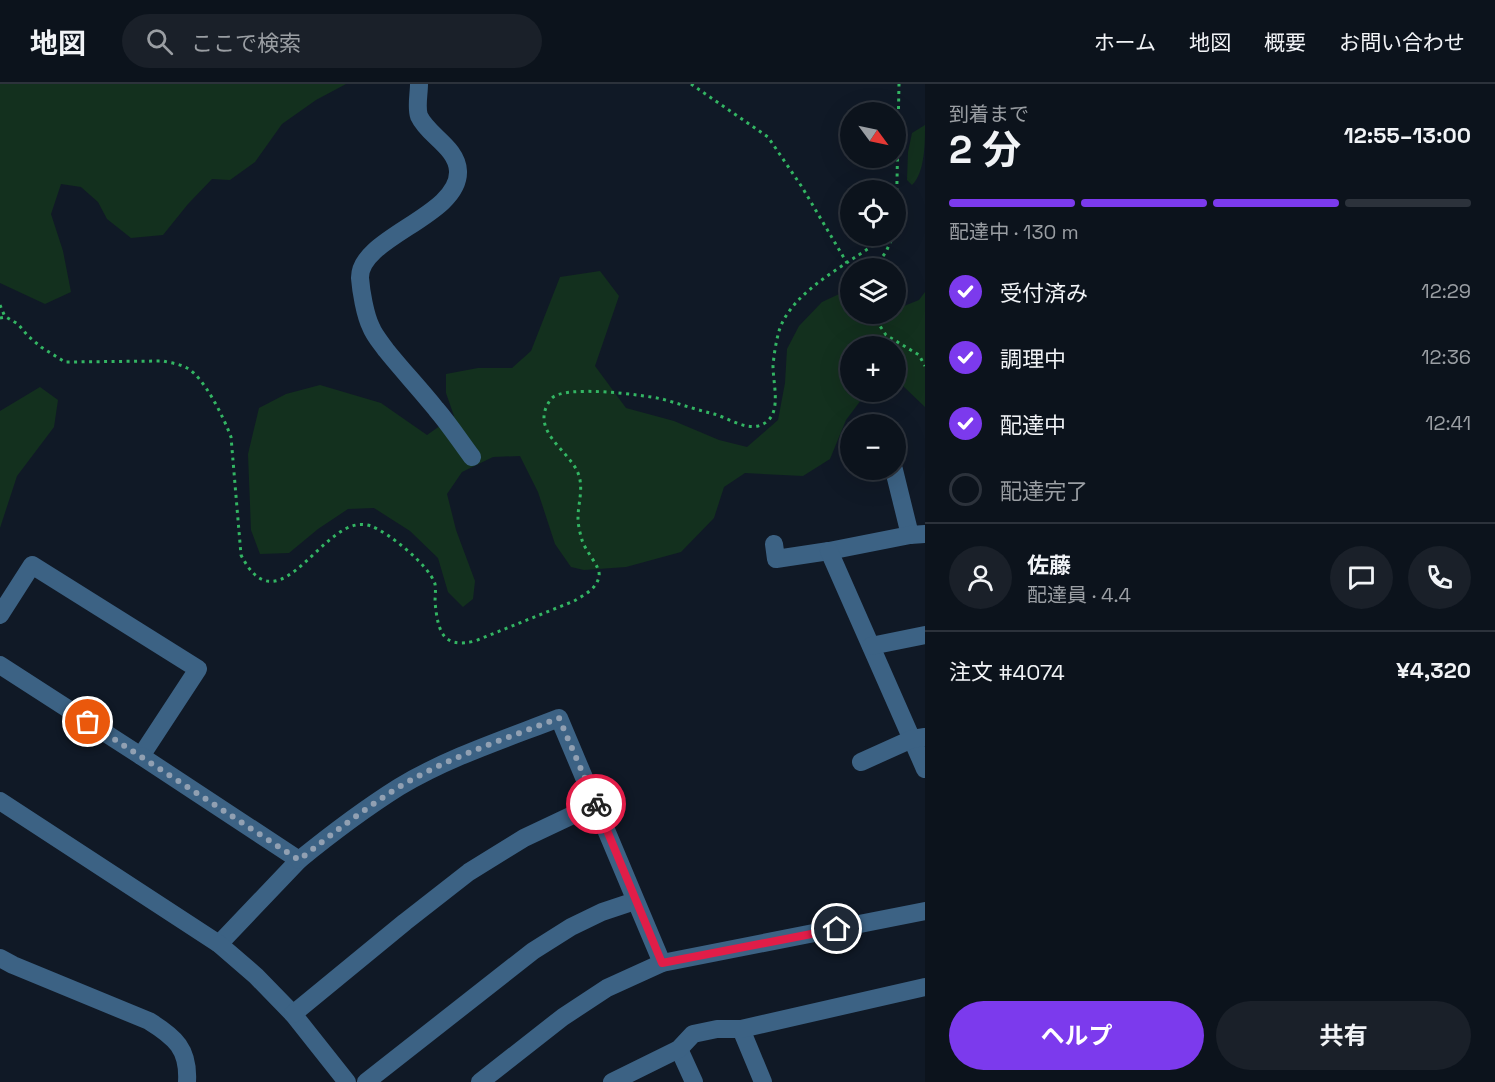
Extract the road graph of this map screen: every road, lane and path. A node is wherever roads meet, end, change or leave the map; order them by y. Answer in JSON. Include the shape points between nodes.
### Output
{"nodes":[{"id":1,"x":419,"y":84,"type":"edge"},
{"id":2,"x":691,"y":84,"type":"edge"},
{"id":3,"x":899,"y":84,"type":"edge"},
{"id":4,"x":897,"y":180,"type":"edge"},
{"id":5,"x":844,"y":258,"type":"edge"},
{"id":6,"x":0,"y":305,"type":"edge"},
{"id":7,"x":6,"y":317,"type":"dead end"},
{"id":8,"x":879,"y":324,"type":"edge"},
{"id":9,"x":925,"y":366,"type":"edge"},
{"id":10,"x":472,"y":457,"type":"dead end"},
{"id":11,"x":898,"y":480,"type":"edge"},
{"id":12,"x":917,"y":535,"type":"edge"},
{"id":13,"x":774,"y":544,"type":"dead end"},
{"id":14,"x":829,"y":551,"type":"junction"},
{"id":15,"x":0,"y":615,"type":"edge"},
{"id":16,"x":925,"y":635,"type":"edge"},
{"id":17,"x":871,"y":646,"type":"junction"},
{"id":18,"x":0,"y":665,"type":"edge"},
{"id":19,"x":919,"y":738,"type":"edge"},
{"id":20,"x":141,"y":756,"type":"junction"},
{"id":21,"x":861,"y":762,"type":"dead end"},
{"id":22,"x":925,"y":769,"type":"edge"},
{"id":23,"x":0,"y":801,"type":"edge"},
{"id":24,"x":596,"y":804,"type":"junction"},
{"id":25,"x":299,"y":860,"type":"junction"},
{"id":26,"x":635,"y":900,"type":"junction"},
{"id":27,"x":925,"y":911,"type":"edge"},
{"id":28,"x":219,"y":944,"type":"junction"},
{"id":29,"x":0,"y":958,"type":"edge"},
{"id":30,"x":662,"y":963,"type":"junction"},
{"id":31,"x":925,"y":987,"type":"edge"},
{"id":32,"x":293,"y":1014,"type":"junction"},
{"id":33,"x":741,"y":1029,"type":"junction"},
{"id":34,"x":679,"y":1049,"type":"junction"},
{"id":35,"x":187,"y":1082,"type":"edge"},
{"id":36,"x":347,"y":1082,"type":"edge"},
{"id":37,"x":366,"y":1082,"type":"edge"},
{"id":38,"x":480,"y":1082,"type":"edge"},
{"id":39,"x":612,"y":1082,"type":"edge"},
{"id":40,"x":694,"y":1082,"type":"edge"},
{"id":41,"x":763,"y":1082,"type":"edge"}],
"edges":[{"from":1,"to":10,"type":"street","via":[[418,113],[454,157],[458,171],[454,186],[435,208],[370,254],[360,277],[370,327]]},
{"from":2,"to":5,"type":"path","via":[[768,137]]},
{"from":3,"to":4,"type":"path"},
{"from":6,"to":7,"type":"path"},
{"from":8,"to":9,"type":"path","via":[[886,335],[919,355]]},
{"from":11,"to":12,"type":"street"},
{"from":12,"to":14,"type":"street"},
{"from":13,"to":14,"type":"street","via":[[776,559]]},
{"from":14,"to":17,"type":"street"},
{"from":15,"to":20,"type":"street","via":[[32,565],[198,669]]},
{"from":16,"to":17,"type":"street"},
{"from":17,"to":19,"type":"street"},
{"from":18,"to":20,"type":"street"},
{"from":19,"to":21,"type":"street"},
{"from":19,"to":22,"type":"street"},
{"from":20,"to":25,"type":"street"},
{"from":23,"to":28,"type":"street"},
{"from":24,"to":25,"type":"street","via":[[559,718],[481,748],[400,787],[345,823]]},
{"from":24,"to":26,"type":"street"},
{"from":24,"to":32,"type":"street","via":[[524,838],[469,872]]},
{"from":25,"to":28,"type":"street"},
{"from":26,"to":30,"type":"street"},
{"from":26,"to":37,"type":"street","via":[[571,927],[533,951]]},
{"from":27,"to":30,"type":"street"},
{"from":28,"to":32,"type":"street"},
{"from":29,"to":35,"type":"street","via":[[165,1031],[184,1054]]},
{"from":30,"to":38,"type":"street","via":[[607,988]]},
{"from":31,"to":33,"type":"street"},
{"from":32,"to":36,"type":"street"},
{"from":33,"to":34,"type":"street","via":[[693,1034]]},
{"from":33,"to":41,"type":"street"},
{"from":34,"to":39,"type":"street"},
{"from":34,"to":40,"type":"street"}]}
